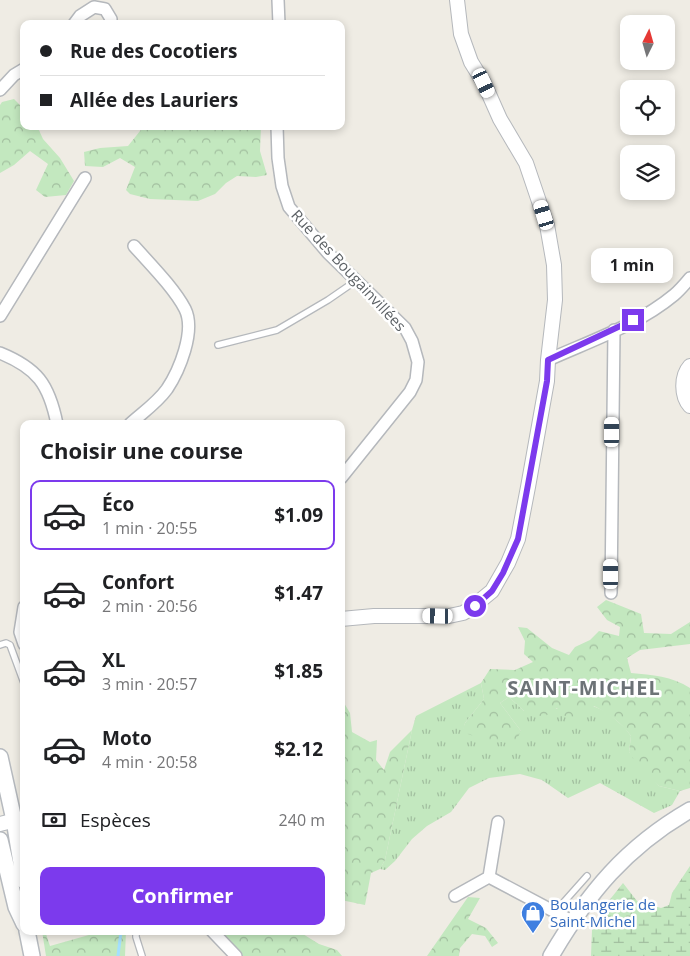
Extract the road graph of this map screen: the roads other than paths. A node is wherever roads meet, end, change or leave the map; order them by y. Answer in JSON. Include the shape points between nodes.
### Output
{"nodes":[{"id":1,"x":278,"y":0,"type":"edge"},
{"id":2,"x":457,"y":0,"type":"edge"},
{"id":3,"x":77,"y":20,"type":"edge"},
{"id":4,"x":111,"y":20,"type":"edge"},
{"id":5,"x":278,"y":20,"type":"edge"},
{"id":6,"x":20,"y":71,"type":"edge"},
{"id":7,"x":0,"y":90,"type":"edge"},
{"id":8,"x":276,"y":130,"type":"edge"},
{"id":9,"x":85,"y":178,"type":"dead end"},
{"id":10,"x":134,"y":246,"type":"dead end"},
{"id":11,"x":690,"y":278,"type":"edge"},
{"id":12,"x":357,"y":280,"type":"junction"},
{"id":13,"x":0,"y":316,"type":"edge"},
{"id":14,"x":614,"y":330,"type":"junction"},
{"id":15,"x":218,"y":345,"type":"dead end"},
{"id":16,"x":0,"y":353,"type":"edge"},
{"id":17,"x":548,"y":360,"type":"junction"},
{"id":18,"x":690,"y":366,"type":"edge"},
{"id":19,"x":690,"y":406,"type":"edge"},
{"id":20,"x":56,"y":420,"type":"edge"},
{"id":21,"x":134,"y":420,"type":"edge"},
{"id":22,"x":345,"y":473,"type":"edge"},
{"id":23,"x":611,"y":593,"type":"dead end"},
{"id":24,"x":345,"y":619,"type":"edge"},
{"id":25,"x":0,"y":645,"type":"edge"},
{"id":26,"x":20,"y":672,"type":"edge"},
{"id":27,"x":0,"y":757,"type":"edge"},
{"id":28,"x":690,"y":810,"type":"edge"},
{"id":29,"x":690,"y":820,"type":"edge"},
{"id":30,"x":498,"y":822,"type":"dead end"},
{"id":31,"x":16,"y":826,"type":"edge"},
{"id":32,"x":0,"y":839,"type":"edge"},
{"id":33,"x":20,"y":854,"type":"edge"},
{"id":34,"x":587,"y":876,"type":"dead end"},
{"id":35,"x":489,"y":877,"type":"junction"},
{"id":36,"x":455,"y":896,"type":"dead end"},
{"id":37,"x":555,"y":912,"type":"junction"},
{"id":38,"x":20,"y":916,"type":"edge"},
{"id":39,"x":572,"y":921,"type":"junction"},
{"id":40,"x":28,"y":935,"type":"edge"},
{"id":41,"x":136,"y":935,"type":"edge"},
{"id":42,"x":216,"y":935,"type":"edge"},
{"id":43,"x":32,"y":956,"type":"edge"},
{"id":44,"x":142,"y":956,"type":"edge"},
{"id":45,"x":236,"y":956,"type":"edge"},
{"id":46,"x":551,"y":956,"type":"edge"},
{"id":47,"x":564,"y":956,"type":"edge"}],
"edges":[{"from":1,"to":5,"type":"street"},
{"from":2,"to":17,"type":"street","via":[[461,34],[471,62],[526,164],[547,225],[555,275]]},
{"from":3,"to":4,"type":"street","via":[[94,7],[105,8]]},
{"from":6,"to":7,"type":"street"},
{"from":8,"to":12,"type":"street","name":"Rue des Bougainvillées","via":[[280,176],[289,207],[328,253]]},
{"from":9,"to":13,"type":"street"},
{"from":10,"to":21,"type":"street","via":[[160,274],[186,310],[189,334],[180,364],[166,390]]},
{"from":11,"to":14,"type":"street","via":[[658,306]]},
{"from":12,"to":15,"type":"lane","via":[[277,330]]},
{"from":12,"to":22,"type":"street","name":"Rue des Bougainvillées","via":[[405,328],[417,357],[417,371],[416,380],[402,404]]},
{"from":14,"to":17,"type":"street"},
{"from":14,"to":23,"type":"street"},
{"from":16,"to":20,"type":"street","via":[[27,366],[40,379]]},
{"from":17,"to":24,"type":"street","via":[[518,539],[492,591],[470,609],[455,615]]},
{"from":18,"to":19,"type":"street","via":[[685,372],[683,389]]},
{"from":25,"to":26,"type":"lane","via":[[10,645]]},
{"from":27,"to":31,"type":"main road"},
{"from":28,"to":39,"type":"main road","via":[[627,856],[594,891]]},
{"from":29,"to":47,"type":"main road","via":[[657,842],[621,875],[573,933]]},
{"from":30,"to":35,"type":"street"},
{"from":31,"to":32,"type":"street"},
{"from":31,"to":33,"type":"main road"},
{"from":32,"to":38,"type":"main road"},
{"from":34,"to":37,"type":"lane"},
{"from":35,"to":36,"type":"street"},
{"from":35,"to":37,"type":"street"},
{"from":37,"to":39,"type":"street"},
{"from":39,"to":46,"type":"main road"},
{"from":40,"to":43,"type":"main road"},
{"from":41,"to":44,"type":"lane"},
{"from":42,"to":45,"type":"street"}]}
